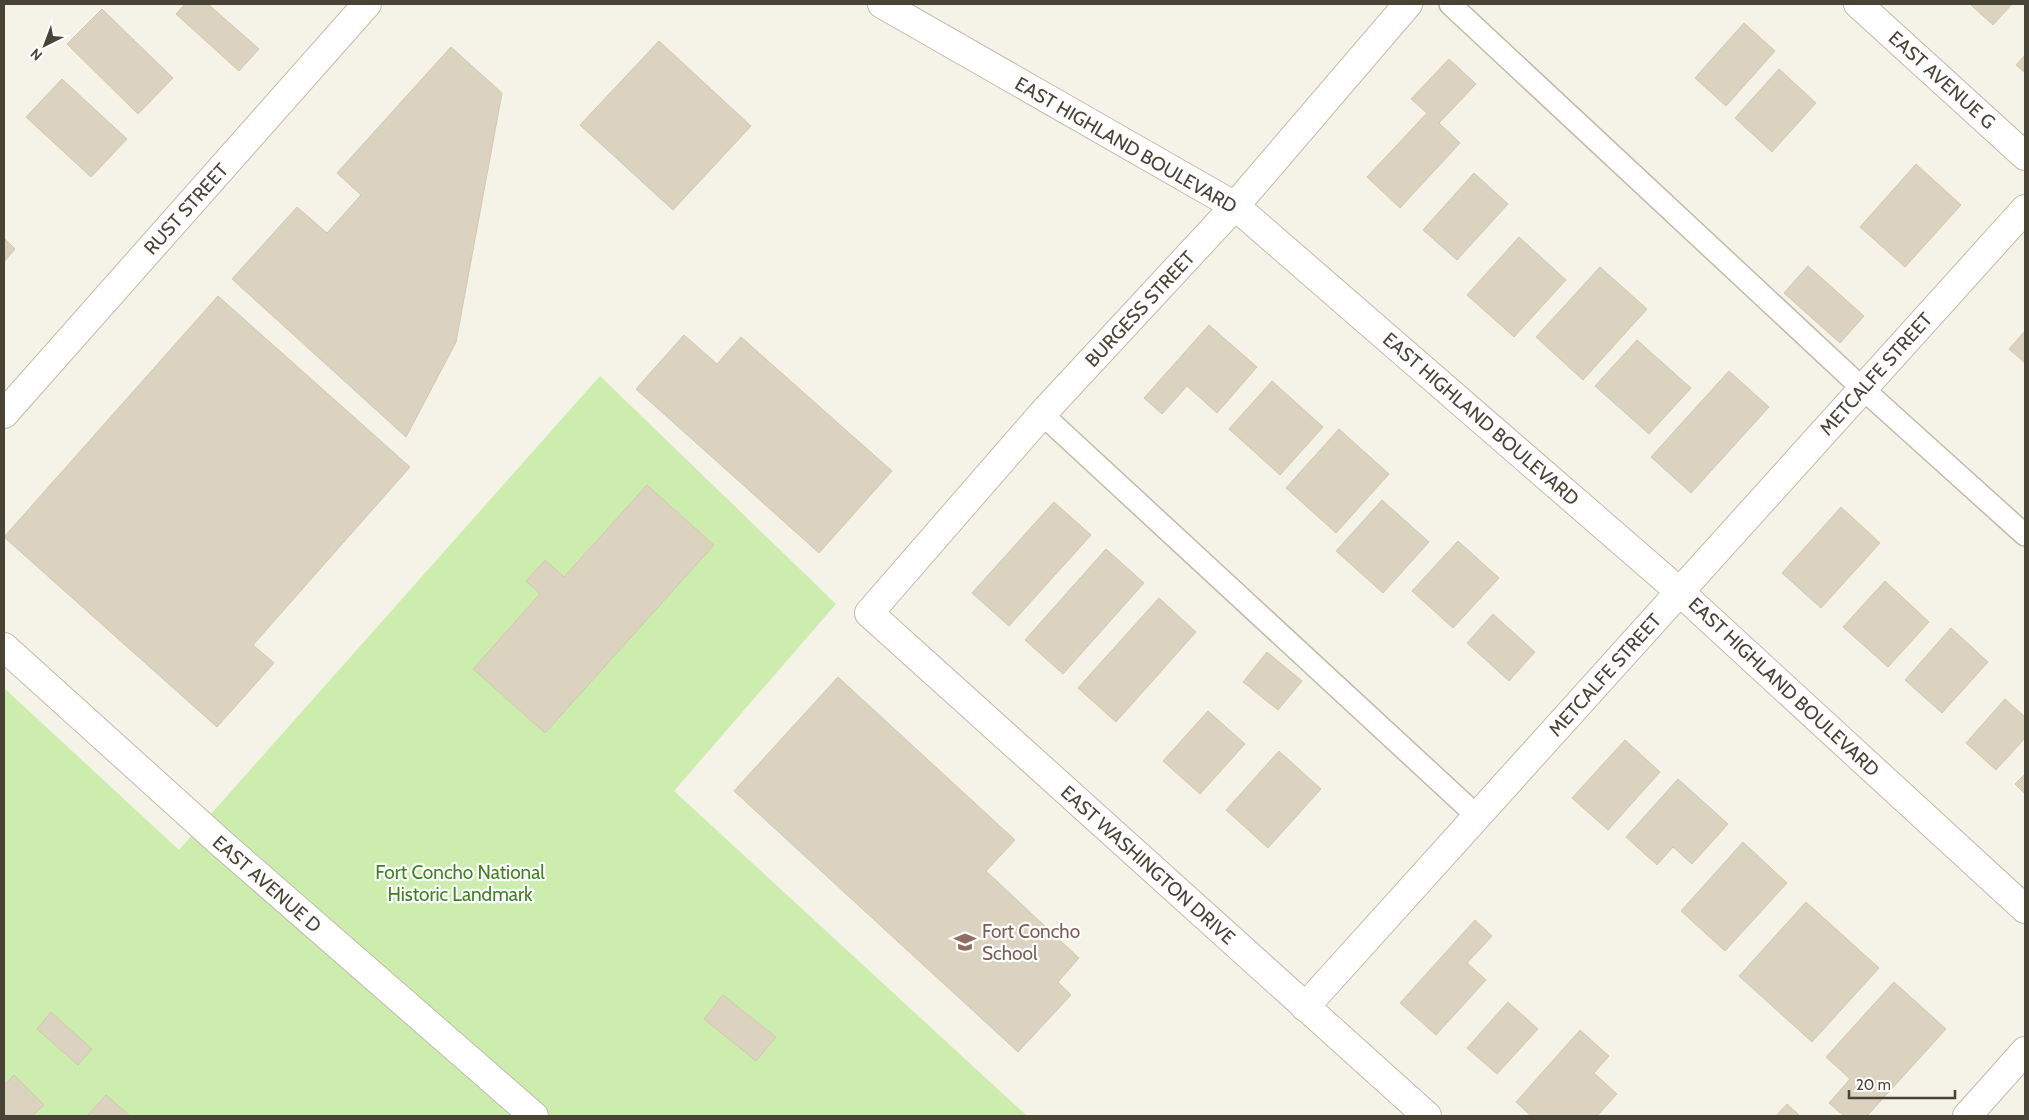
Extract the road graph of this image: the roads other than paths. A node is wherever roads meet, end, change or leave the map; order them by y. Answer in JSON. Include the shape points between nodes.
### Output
{"nodes":[{"id":1,"x":368,"y":4,"type":"edge"},
{"id":2,"x":882,"y":4,"type":"edge"},
{"id":3,"x":1408,"y":4,"type":"edge"},
{"id":4,"x":1450,"y":4,"type":"edge"},
{"id":5,"x":1858,"y":4,"type":"edge"},
{"id":6,"x":2025,"y":156,"type":"edge"},
{"id":7,"x":1235,"y":206,"type":"junction"},
{"id":8,"x":2025,"y":209,"type":"edge"},
{"id":9,"x":1863,"y":389,"type":"junction"},
{"id":10,"x":4,"y":414,"type":"edge"},
{"id":11,"x":1042,"y":414,"type":"junction"},
{"id":12,"x":2025,"y":535,"type":"edge"},
{"id":13,"x":1680,"y":592,"type":"junction"},
{"id":14,"x":869,"y":613,"type":"joint"},
{"id":15,"x":4,"y":647,"type":"edge"},
{"id":16,"x":1477,"y":816,"type":"junction"},
{"id":17,"x":2025,"y":909,"type":"edge"},
{"id":18,"x":1305,"y":1007,"type":"junction"},
{"id":19,"x":2025,"y":1051,"type":"edge"},
{"id":20,"x":534,"y":1116,"type":"edge"},
{"id":21,"x":1427,"y":1116,"type":"edge"},
{"id":22,"x":1967,"y":1116,"type":"edge"}],
"edges":[{"from":1,"to":10,"type":"street","name":"RUST STREET"},
{"from":2,"to":7,"type":"street","name":"EAST HIGHLAND BOULEVARD"},
{"from":3,"to":7,"type":"street","name":"BURGESS STREET"},
{"from":4,"to":9,"type":"lane"},
{"from":5,"to":6,"type":"street","name":"EAST AVENUE G"},
{"from":7,"to":11,"type":"street","name":"BURGESS STREET"},
{"from":7,"to":13,"type":"street","name":"EAST HIGHLAND BOULEVARD"},
{"from":8,"to":9,"type":"street","name":"METCALFE STREET"},
{"from":9,"to":12,"type":"lane"},
{"from":9,"to":13,"type":"street","name":"METCALFE STREET"},
{"from":11,"to":14,"type":"street","name":"BURGESS STREET"},
{"from":11,"to":16,"type":"lane"},
{"from":13,"to":16,"type":"street","name":"METCALFE STREET"},
{"from":13,"to":17,"type":"street","name":"EAST HIGHLAND BOULEVARD"},
{"from":14,"to":18,"type":"street","name":"EAST WASHINGTON DRIVE"},
{"from":15,"to":20,"type":"street","name":"EAST AVENUE D","via":[[221,843]]},
{"from":16,"to":18,"type":"street","name":"METCALFE STREET"},
{"from":18,"to":21,"type":"street","name":"EAST WASHINGTON DRIVE"},
{"from":19,"to":22,"type":"street"}]}
